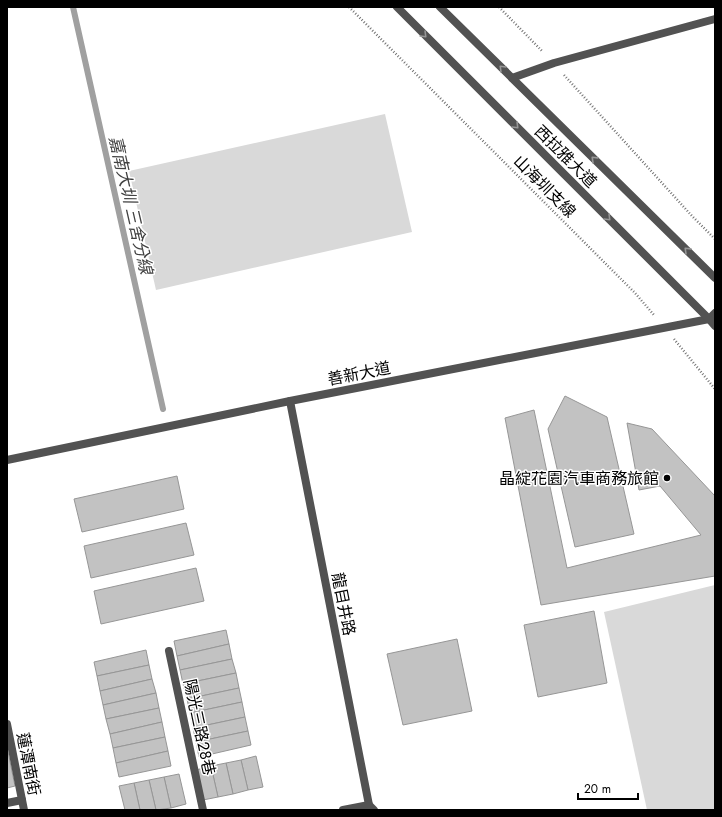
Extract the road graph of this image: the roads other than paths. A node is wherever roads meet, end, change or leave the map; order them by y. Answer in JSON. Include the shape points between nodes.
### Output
{"nodes":[{"id":1,"x":397,"y":7,"type":"edge"},
{"id":2,"x":440,"y":7,"type":"edge"},
{"id":3,"x":715,"y":20,"type":"edge"},
{"id":4,"x":512,"y":78,"type":"junction"},
{"id":5,"x":715,"y":278,"type":"edge"},
{"id":6,"x":715,"y":313,"type":"edge"},
{"id":7,"x":709,"y":319,"type":"junction"},
{"id":8,"x":715,"y":326,"type":"edge"},
{"id":9,"x":290,"y":401,"type":"junction"},
{"id":10,"x":7,"y":460,"type":"edge"},
{"id":11,"x":169,"y":651,"type":"dead end"},
{"id":12,"x":7,"y":724,"type":"edge"},
{"id":13,"x":22,"y":800,"type":"junction"},
{"id":14,"x":7,"y":803,"type":"edge"},
{"id":15,"x":372,"y":807,"type":"edge"},
{"id":16,"x":24,"y":810,"type":"edge"},
{"id":17,"x":203,"y":810,"type":"edge"},
{"id":18,"x":343,"y":810,"type":"edge"}],
"edges":[{"from":1,"to":7,"type":"street","name":"西拉雅大道","one_way":true},
{"from":4,"to":2,"type":"street","name":"西拉雅大道","one_way":true},
{"from":3,"to":4,"type":"street","via":[[554,63]]},
{"from":5,"to":4,"type":"street","name":"西拉雅大道","one_way":true},
{"from":6,"to":7,"type":"street"},
{"from":7,"to":8,"type":"street","name":"西拉雅大道"},
{"from":7,"to":9,"type":"street","name":"善新大道"},
{"from":9,"to":10,"type":"street","name":"善新大道"},
{"from":9,"to":15,"type":"street","name":"龍目井路"},
{"from":11,"to":17,"type":"street","name":"陽光三路28巷"},
{"from":12,"to":13,"type":"street","name":"蓮潭南街"},
{"from":13,"to":14,"type":"street"},
{"from":13,"to":16,"type":"street","name":"蓮潭南街"},
{"from":15,"to":18,"type":"street"}]}
